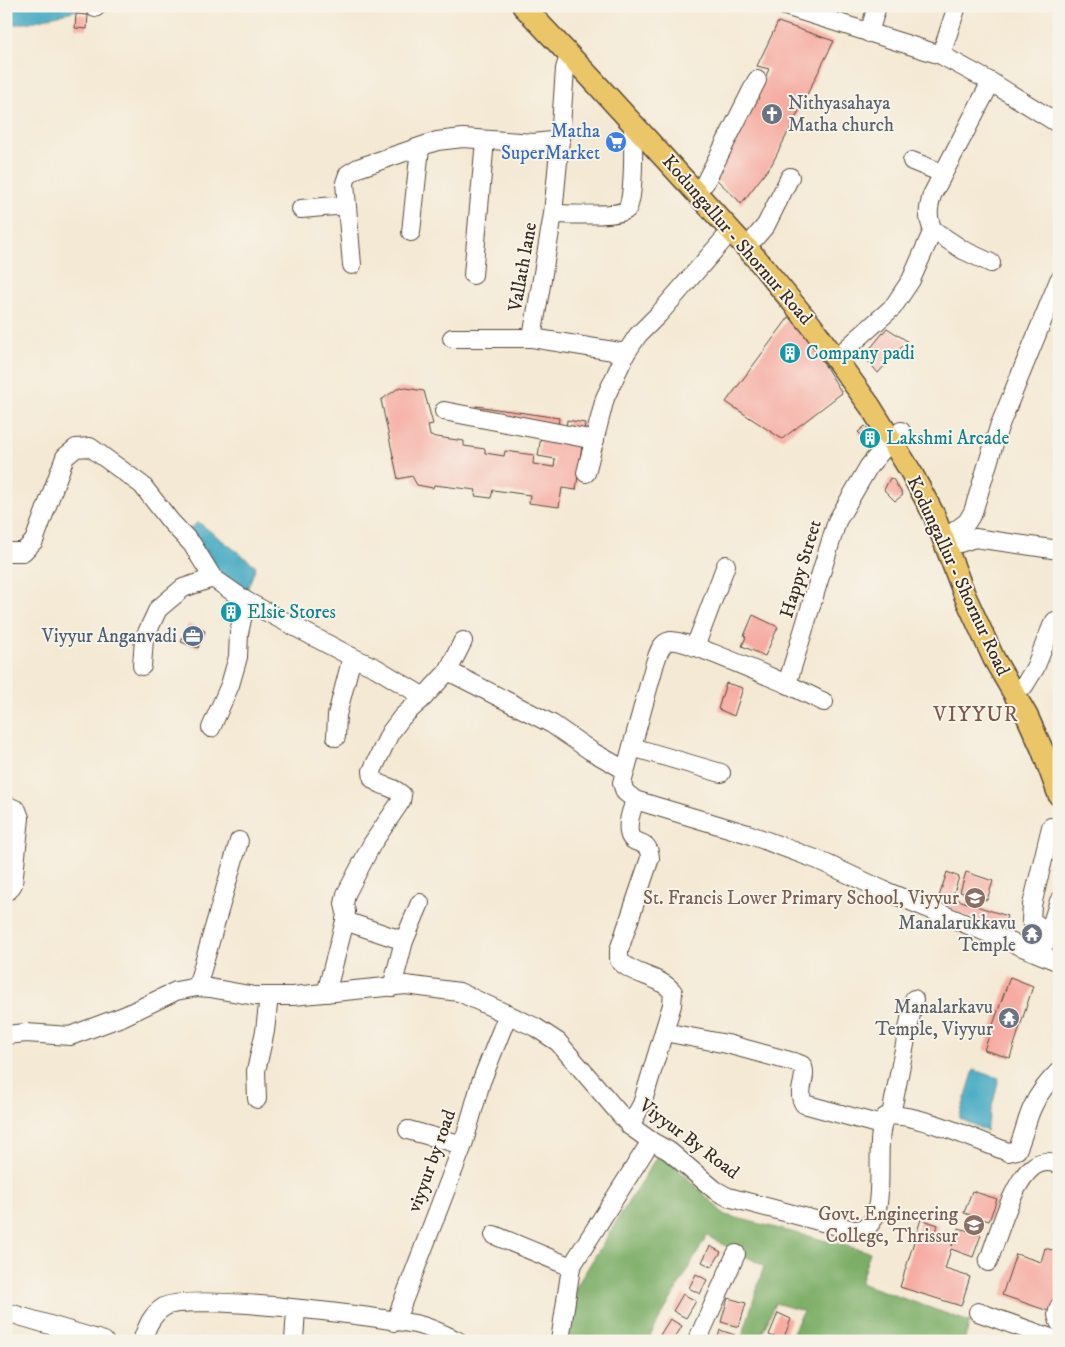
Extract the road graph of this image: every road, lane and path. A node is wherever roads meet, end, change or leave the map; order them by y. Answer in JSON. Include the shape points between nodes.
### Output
{"nodes":[{"id":1,"x":523,"y":6,"type":"edge"},
{"id":2,"x":540,"y":6,"type":"edge"},
{"id":3,"x":785,"y":6,"type":"edge"},
{"id":4,"x":877,"y":6,"type":"edge"},
{"id":5,"x":957,"y":6,"type":"edge"},
{"id":6,"x":869,"y":33,"type":"junction"},
{"id":7,"x":569,"y":55,"type":"junction"},
{"id":8,"x":941,"y":55,"type":"junction"},
{"id":9,"x":756,"y":80,"type":"dead end"},
{"id":10,"x":991,"y":82,"type":"junction"},
{"id":11,"x":633,"y":124,"type":"junction"},
{"id":12,"x":1059,"y":124,"type":"edge"},
{"id":13,"x":485,"y":140,"type":"junction"},
{"id":14,"x":560,"y":140,"type":"junction"},
{"id":15,"x":420,"y":148,"type":"junction"},
{"id":16,"x":912,"y":161,"type":"dead end"},
{"id":17,"x":942,"y":173,"type":"junction"},
{"id":18,"x":790,"y":177,"type":"dead end"},
{"id":19,"x":705,"y":183,"type":"junction"},
{"id":20,"x":346,"y":205,"type":"junction"},
{"id":21,"x":301,"y":209,"type":"dead end"},
{"id":22,"x":553,"y":214,"type":"junction"},
{"id":23,"x":933,"y":230,"type":"junction"},
{"id":24,"x":731,"y":231,"type":"junction"},
{"id":25,"x":411,"y":232,"type":"dead end"},
{"id":26,"x":755,"y":238,"type":"junction"},
{"id":27,"x":991,"y":263,"type":"dead end"},
{"id":28,"x":352,"y":265,"type":"dead end"},
{"id":29,"x":473,"y":275,"type":"dead end"},
{"id":30,"x":1059,"y":280,"type":"edge"},
{"id":31,"x":452,"y":338,"type":"dead end"},
{"id":32,"x":532,"y":338,"type":"junction"},
{"id":33,"x":845,"y":350,"type":"junction"},
{"id":34,"x":626,"y":353,"type":"junction"},
{"id":35,"x":444,"y":411,"type":"dead end"},
{"id":36,"x":896,"y":436,"type":"junction"},
{"id":37,"x":595,"y":440,"type":"junction"},
{"id":38,"x":586,"y":473,"type":"dead end"},
{"id":39,"x":958,"y":537,"type":"junction"},
{"id":40,"x":1059,"y":550,"type":"edge"},
{"id":41,"x":6,"y":552,"type":"edge"},
{"id":42,"x":726,"y":565,"type":"dead end"},
{"id":43,"x":213,"y":578,"type":"junction"},
{"id":44,"x":246,"y":601,"type":"junction"},
{"id":45,"x":1059,"y":620,"type":"edge"},
{"id":46,"x":463,"y":641,"type":"dead end"},
{"id":47,"x":695,"y":647,"type":"junction"},
{"id":48,"x":352,"y":657,"type":"junction"},
{"id":49,"x":142,"y":666,"type":"dead end"},
{"id":50,"x":448,"y":671,"type":"junction"},
{"id":51,"x":788,"y":684,"type":"junction"},
{"id":52,"x":1024,"y":686,"type":"junction"},
{"id":53,"x":424,"y":697,"type":"junction"},
{"id":54,"x":824,"y":702,"type":"dead end"},
{"id":55,"x":211,"y":728,"type":"dead end"},
{"id":56,"x":336,"y":737,"type":"dead end"},
{"id":57,"x":632,"y":747,"type":"junction"},
{"id":58,"x":1059,"y":763,"type":"edge"},
{"id":59,"x":625,"y":770,"type":"junction"},
{"id":60,"x":721,"y":773,"type":"dead end"},
{"id":61,"x":1059,"y":795,"type":"edge"},
{"id":62,"x":635,"y":800,"type":"junction"},
{"id":63,"x":6,"y":805,"type":"edge"},
{"id":64,"x":1051,"y":827,"type":"dead end"},
{"id":65,"x":239,"y":841,"type":"dead end"},
{"id":66,"x":6,"y":890,"type":"edge"},
{"id":67,"x":1059,"y":901,"type":"edge"},
{"id":68,"x":420,"y":903,"type":"dead end"},
{"id":69,"x":345,"y":921,"type":"junction"},
{"id":70,"x":1048,"y":933,"type":"junction"},
{"id":71,"x":404,"y":941,"type":"junction"},
{"id":72,"x":1042,"y":955,"type":"junction"},
{"id":73,"x":1059,"y":962,"type":"edge"},
{"id":74,"x":197,"y":987,"type":"junction"},
{"id":75,"x":392,"y":987,"type":"junction"},
{"id":76,"x":326,"y":993,"type":"junction"},
{"id":77,"x":269,"y":996,"type":"junction"},
{"id":78,"x":914,"y":999,"type":"dead end"},
{"id":79,"x":508,"y":1014,"type":"junction"},
{"id":80,"x":664,"y":1032,"type":"junction"},
{"id":81,"x":6,"y":1035,"type":"edge"},
{"id":82,"x":1059,"y":1072,"type":"edge"},
{"id":83,"x":257,"y":1098,"type":"dead end"},
{"id":84,"x":886,"y":1120,"type":"junction"},
{"id":85,"x":630,"y":1126,"type":"junction"},
{"id":86,"x":408,"y":1130,"type":"dead end"},
{"id":87,"x":651,"y":1141,"type":"junction"},
{"id":88,"x":463,"y":1145,"type":"junction"},
{"id":89,"x":1059,"y":1164,"type":"edge"},
{"id":90,"x":494,"y":1235,"type":"dead end"},
{"id":91,"x":736,"y":1254,"type":"dead end"},
{"id":92,"x":988,"y":1262,"type":"dead end"},
{"id":93,"x":571,"y":1267,"type":"junction"},
{"id":94,"x":1059,"y":1307,"type":"edge"},
{"id":95,"x":296,"y":1309,"type":"junction"},
{"id":96,"x":6,"y":1312,"type":"edge"},
{"id":97,"x":978,"y":1312,"type":"dead end"},
{"id":98,"x":395,"y":1322,"type":"junction"},
{"id":99,"x":1059,"y":1322,"type":"edge"},
{"id":100,"x":104,"y":1341,"type":"edge"},
{"id":101,"x":142,"y":1341,"type":"edge"},
{"id":102,"x":294,"y":1341,"type":"edge"},
{"id":103,"x":458,"y":1341,"type":"edge"},
{"id":104,"x":560,"y":1341,"type":"edge"},
{"id":105,"x":697,"y":1341,"type":"edge"},
{"id":106,"x":1059,"y":1341,"type":"edge"}],
"edges":[{"from":1,"to":7,"type":"main road","name":"Kodungallur - Shornur Road"},
{"from":2,"to":19,"type":"main road","name":"Kodungallur - Shornur Road"},
{"from":3,"to":6,"type":"street"},
{"from":4,"to":6,"type":"street"},
{"from":5,"to":8,"type":"street"},
{"from":6,"to":8,"type":"street"},
{"from":7,"to":11,"type":"main road","name":"Kodungallur - Shornur Road"},
{"from":7,"to":14,"type":"street","via":[[565,69]]},
{"from":8,"to":10,"type":"street"},
{"from":9,"to":19,"type":"street"},
{"from":10,"to":12,"type":"street"},
{"from":10,"to":17,"type":"street"},
{"from":11,"to":22,"type":"street","name":"Vallath lane","via":[[633,170],[630,205],[626,210],[619,213]]},
{"from":11,"to":24,"type":"main road","name":"Kodungallur - Shornur Road"},
{"from":13,"to":14,"type":"street","via":[[534,143]]},
{"from":13,"to":15,"type":"street","via":[[463,138]]},
{"from":13,"to":29,"type":"street"},
{"from":14,"to":22,"type":"street"},
{"from":15,"to":20,"type":"street","via":[[348,174]]},
{"from":15,"to":25,"type":"street"},
{"from":16,"to":17,"type":"street"},
{"from":17,"to":23,"type":"street","via":[[928,208]]},
{"from":18,"to":26,"type":"street","via":[[766,224]]},
{"from":19,"to":26,"type":"main road","name":"Kodungallur - Shornur Road"},
{"from":20,"to":21,"type":"street"},
{"from":20,"to":28,"type":"street"},
{"from":22,"to":32,"type":"street","name":"Vallath lane"},
{"from":23,"to":27,"type":"street","via":[[963,250]]},
{"from":23,"to":33,"type":"street","via":[[911,280],[893,307]]},
{"from":24,"to":34,"type":"street","via":[[638,334]]},
{"from":24,"to":36,"type":"main road","name":"Kodungallur - Shornur Road","via":[[811,325]]},
{"from":26,"to":33,"type":"main road","name":"Kodungallur - Shornur Road","via":[[810,302]]},
{"from":30,"to":39,"type":"street","via":[[999,427],[973,512]]},
{"from":31,"to":32,"type":"street"},
{"from":32,"to":34,"type":"street"},
{"from":33,"to":36,"type":"main road","name":"Kodungallur - Shornur Road"},
{"from":34,"to":37,"type":"street","via":[[605,398]]},
{"from":35,"to":37,"type":"street"},
{"from":36,"to":39,"type":"main road","name":"Kodungallur - Shornur Road","via":[[925,470]]},
{"from":36,"to":51,"type":"street","name":"Happy Street","via":[[869,466],[837,521]]},
{"from":36,"to":61,"type":"main road","name":"Kodungallur - Shornur Road","via":[[934,515],[965,596],[994,659],[1042,749]]},
{"from":37,"to":38,"type":"street"},
{"from":39,"to":40,"type":"street"},
{"from":39,"to":52,"type":"main road","name":"Kodungallur - Shornur Road","via":[[985,610]]},
{"from":41,"to":43,"type":"street","via":[[23,552],[34,541],[65,457],[76,448],[90,448],[142,485],[192,544]]},
{"from":42,"to":47,"type":"street"},
{"from":43,"to":44,"type":"street"},
{"from":43,"to":49,"type":"street","via":[[183,588],[158,610],[144,639]]},
{"from":44,"to":48,"type":"street"},
{"from":44,"to":55,"type":"street","via":[[238,657]]},
{"from":45,"to":52,"type":"street","via":[[1052,626]]},
{"from":46,"to":50,"type":"street"},
{"from":47,"to":51,"type":"street"},
{"from":47,"to":57,"type":"street","via":[[676,641],[668,641],[662,646]]},
{"from":48,"to":53,"type":"street"},
{"from":48,"to":56,"type":"street","via":[[337,715]]},
{"from":50,"to":53,"type":"street"},
{"from":50,"to":59,"type":"street","via":[[552,724]]},
{"from":51,"to":54,"type":"street"},
{"from":52,"to":58,"type":"main road","name":"Kodungallur - Shornur Road"},
{"from":53,"to":69,"type":"street","via":[[390,733],[372,771],[377,783],[398,790],[402,795],[401,801],[372,844],[346,894]]},
{"from":57,"to":59,"type":"street"},
{"from":57,"to":60,"type":"street"},
{"from":59,"to":62,"type":"street","via":[[622,783],[625,792]]},
{"from":62,"to":72,"type":"street","via":[[748,834],[818,860]]},
{"from":62,"to":80,"type":"street","via":[[629,833],[632,839],[650,850],[650,858],[619,950],[619,960],[625,967],[666,984],[673,992]]},
{"from":63,"to":66,"type":"street","via":[[17,810],[20,818],[13,884]]},
{"from":64,"to":70,"type":"street","via":[[1031,920]]},
{"from":65,"to":74,"type":"street"},
{"from":67,"to":70,"type":"street"},
{"from":68,"to":71,"type":"street"},
{"from":69,"to":71,"type":"street"},
{"from":69,"to":76,"type":"street"},
{"from":70,"to":72,"type":"street"},
{"from":71,"to":75,"type":"street"},
{"from":72,"to":73,"type":"street"},
{"from":74,"to":77,"type":"street","name":"Viyyur By Road"},
{"from":74,"to":81,"type":"street","via":[[176,991],[124,1016],[70,1036]]},
{"from":75,"to":76,"type":"street","name":"Viyyur By Road"},
{"from":75,"to":79,"type":"street","name":"Viyyur By Road","via":[[406,985],[459,992]]},
{"from":76,"to":77,"type":"street","name":"Viyyur By Road"},
{"from":77,"to":83,"type":"street","via":[[256,1071]]},
{"from":78,"to":84,"type":"street","name":"Viyyur By Road"},
{"from":79,"to":85,"type":"street","name":"Viyyur By Road","via":[[558,1042]]},
{"from":79,"to":88,"type":"street","name":"viyyur by road","via":[[481,1082]]},
{"from":80,"to":84,"type":"street","via":[[727,1044],[797,1063],[805,1072],[800,1097],[804,1104]]},
{"from":80,"to":85,"type":"street","via":[[642,1104]]},
{"from":82,"to":84,"type":"street","via":[[1044,1086],[1032,1106],[1021,1143],[1014,1152],[917,1119]]},
{"from":84,"to":87,"type":"street","name":"Viyyur By Road","via":[[880,1132],[878,1206],[865,1228],[853,1230],[728,1197]]},
{"from":85,"to":87,"type":"street","name":"Viyyur By Road"},
{"from":86,"to":88,"type":"street"},
{"from":87,"to":93,"type":"street"},
{"from":88,"to":98,"type":"street","name":"viyyur by road"},
{"from":89,"to":92,"type":"street","via":[[1039,1163],[1023,1176]]},
{"from":90,"to":93,"type":"street"},
{"from":91,"to":105,"type":"street"},
{"from":93,"to":104,"type":"street"},
{"from":94,"to":99,"type":"street"},
{"from":95,"to":98,"type":"street"},
{"from":95,"to":101,"type":"street","via":[[181,1302],[165,1306],[151,1318]]},
{"from":95,"to":102,"type":"street"},
{"from":96,"to":100,"type":"street"},
{"from":97,"to":106,"type":"street"},
{"from":98,"to":103,"type":"street","via":[[420,1325]]}]}
